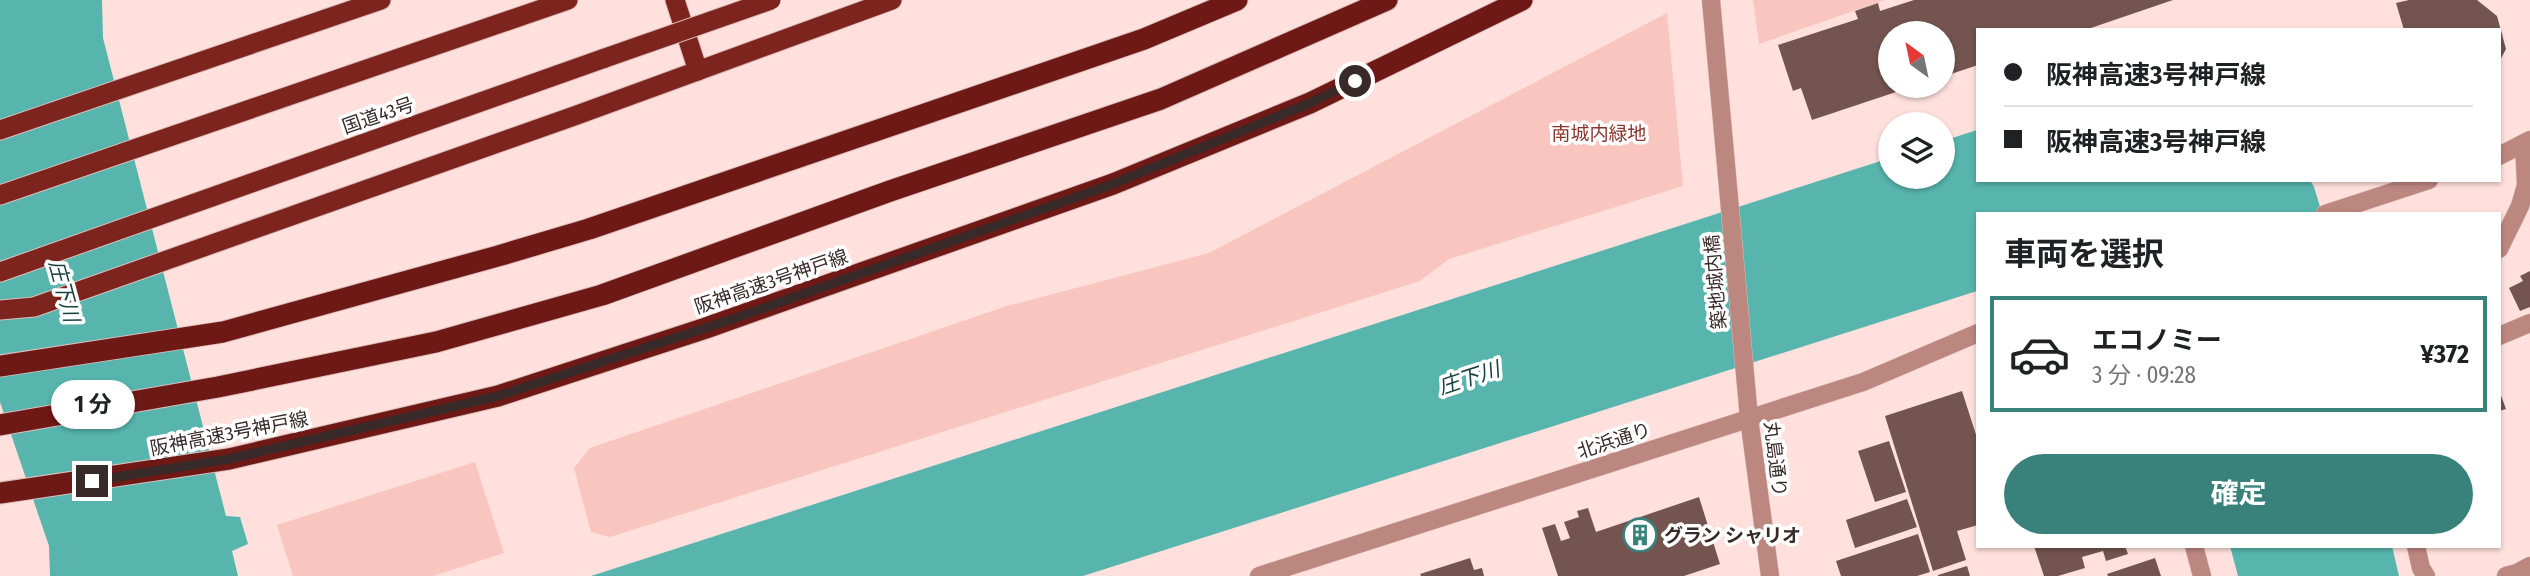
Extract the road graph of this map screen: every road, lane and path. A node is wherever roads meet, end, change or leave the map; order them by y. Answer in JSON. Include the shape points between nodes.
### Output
{"nodes":[{"id":1,"x":381,"y":0,"type":"edge"},
{"id":2,"x":568,"y":0,"type":"edge"},
{"id":3,"x":675,"y":0,"type":"edge"},
{"id":4,"x":771,"y":0,"type":"edge"},
{"id":5,"x":892,"y":0,"type":"edge"},
{"id":6,"x":1237,"y":0,"type":"edge"},
{"id":7,"x":1387,"y":0,"type":"edge"},
{"id":8,"x":1522,"y":0,"type":"edge"},
{"id":9,"x":1711,"y":0,"type":"edge"},
{"id":10,"x":698,"y":71,"type":"junction"},
{"id":11,"x":0,"y":131,"type":"edge"},
{"id":12,"x":2527,"y":142,"type":"edge"},
{"id":13,"x":2501,"y":155,"type":"edge"},
{"id":14,"x":2423,"y":182,"type":"edge"},
{"id":15,"x":0,"y":195,"type":"edge"},
{"id":16,"x":2335,"y":212,"type":"edge"},
{"id":17,"x":2501,"y":245,"type":"edge"},
{"id":18,"x":0,"y":272,"type":"edge"},
{"id":19,"x":0,"y":310,"type":"edge"},
{"id":20,"x":2530,"y":323,"type":"edge"},
{"id":21,"x":1976,"y":334,"type":"edge"},
{"id":22,"x":2501,"y":335,"type":"edge"},
{"id":23,"x":0,"y":366,"type":"edge"},
{"id":24,"x":1746,"y":390,"type":"joint"},
{"id":25,"x":1749,"y":418,"type":"junction"},
{"id":26,"x":0,"y":425,"type":"edge"},
{"id":27,"x":0,"y":494,"type":"edge"},
{"id":28,"x":2195,"y":548,"type":"edge"},
{"id":29,"x":2416,"y":548,"type":"edge"},
{"id":30,"x":2530,"y":566,"type":"edge"},
{"id":31,"x":1259,"y":576,"type":"edge"},
{"id":32,"x":1770,"y":576,"type":"edge"},
{"id":33,"x":2202,"y":576,"type":"edge"},
{"id":34,"x":2426,"y":576,"type":"edge"},
{"id":35,"x":2506,"y":576,"type":"edge"}],
"edges":[{"from":1,"to":11,"type":"highway"},
{"from":2,"to":15,"type":"highway"},
{"from":3,"to":10,"type":"highway"},
{"from":4,"to":18,"type":"highway","name":"国道43号","bridge":true},
{"from":5,"to":10,"type":"highway"},
{"from":6,"to":23,"type":"highway","via":[[1131,44],[498,256],[223,332]]},
{"from":7,"to":26,"type":"highway","via":[[1161,99],[602,295],[436,342]]},
{"from":8,"to":27,"type":"highway","name":"阪神高速3号神戸線","via":[[1310,103],[1113,184],[498,396],[229,459]]},
{"from":9,"to":24,"type":"street","name":"築地城内橋"},
{"from":10,"to":19,"type":"highway","via":[[34,307]]},
{"from":12,"to":13,"type":"street"},
{"from":12,"to":17,"type":"street","via":[[2526,185]]},
{"from":14,"to":16,"type":"street"},
{"from":20,"to":22,"type":"street"},
{"from":21,"to":25,"type":"street","name":"北浜通り","via":[[1863,382]]},
{"from":24,"to":25,"type":"street","name":"丸島通り"},
{"from":25,"to":31,"type":"street","name":"北浜通り"},
{"from":25,"to":32,"type":"street","name":"丸島通り"},
{"from":28,"to":33,"type":"street"},
{"from":29,"to":34,"type":"street"},
{"from":30,"to":35,"type":"street"}]}
